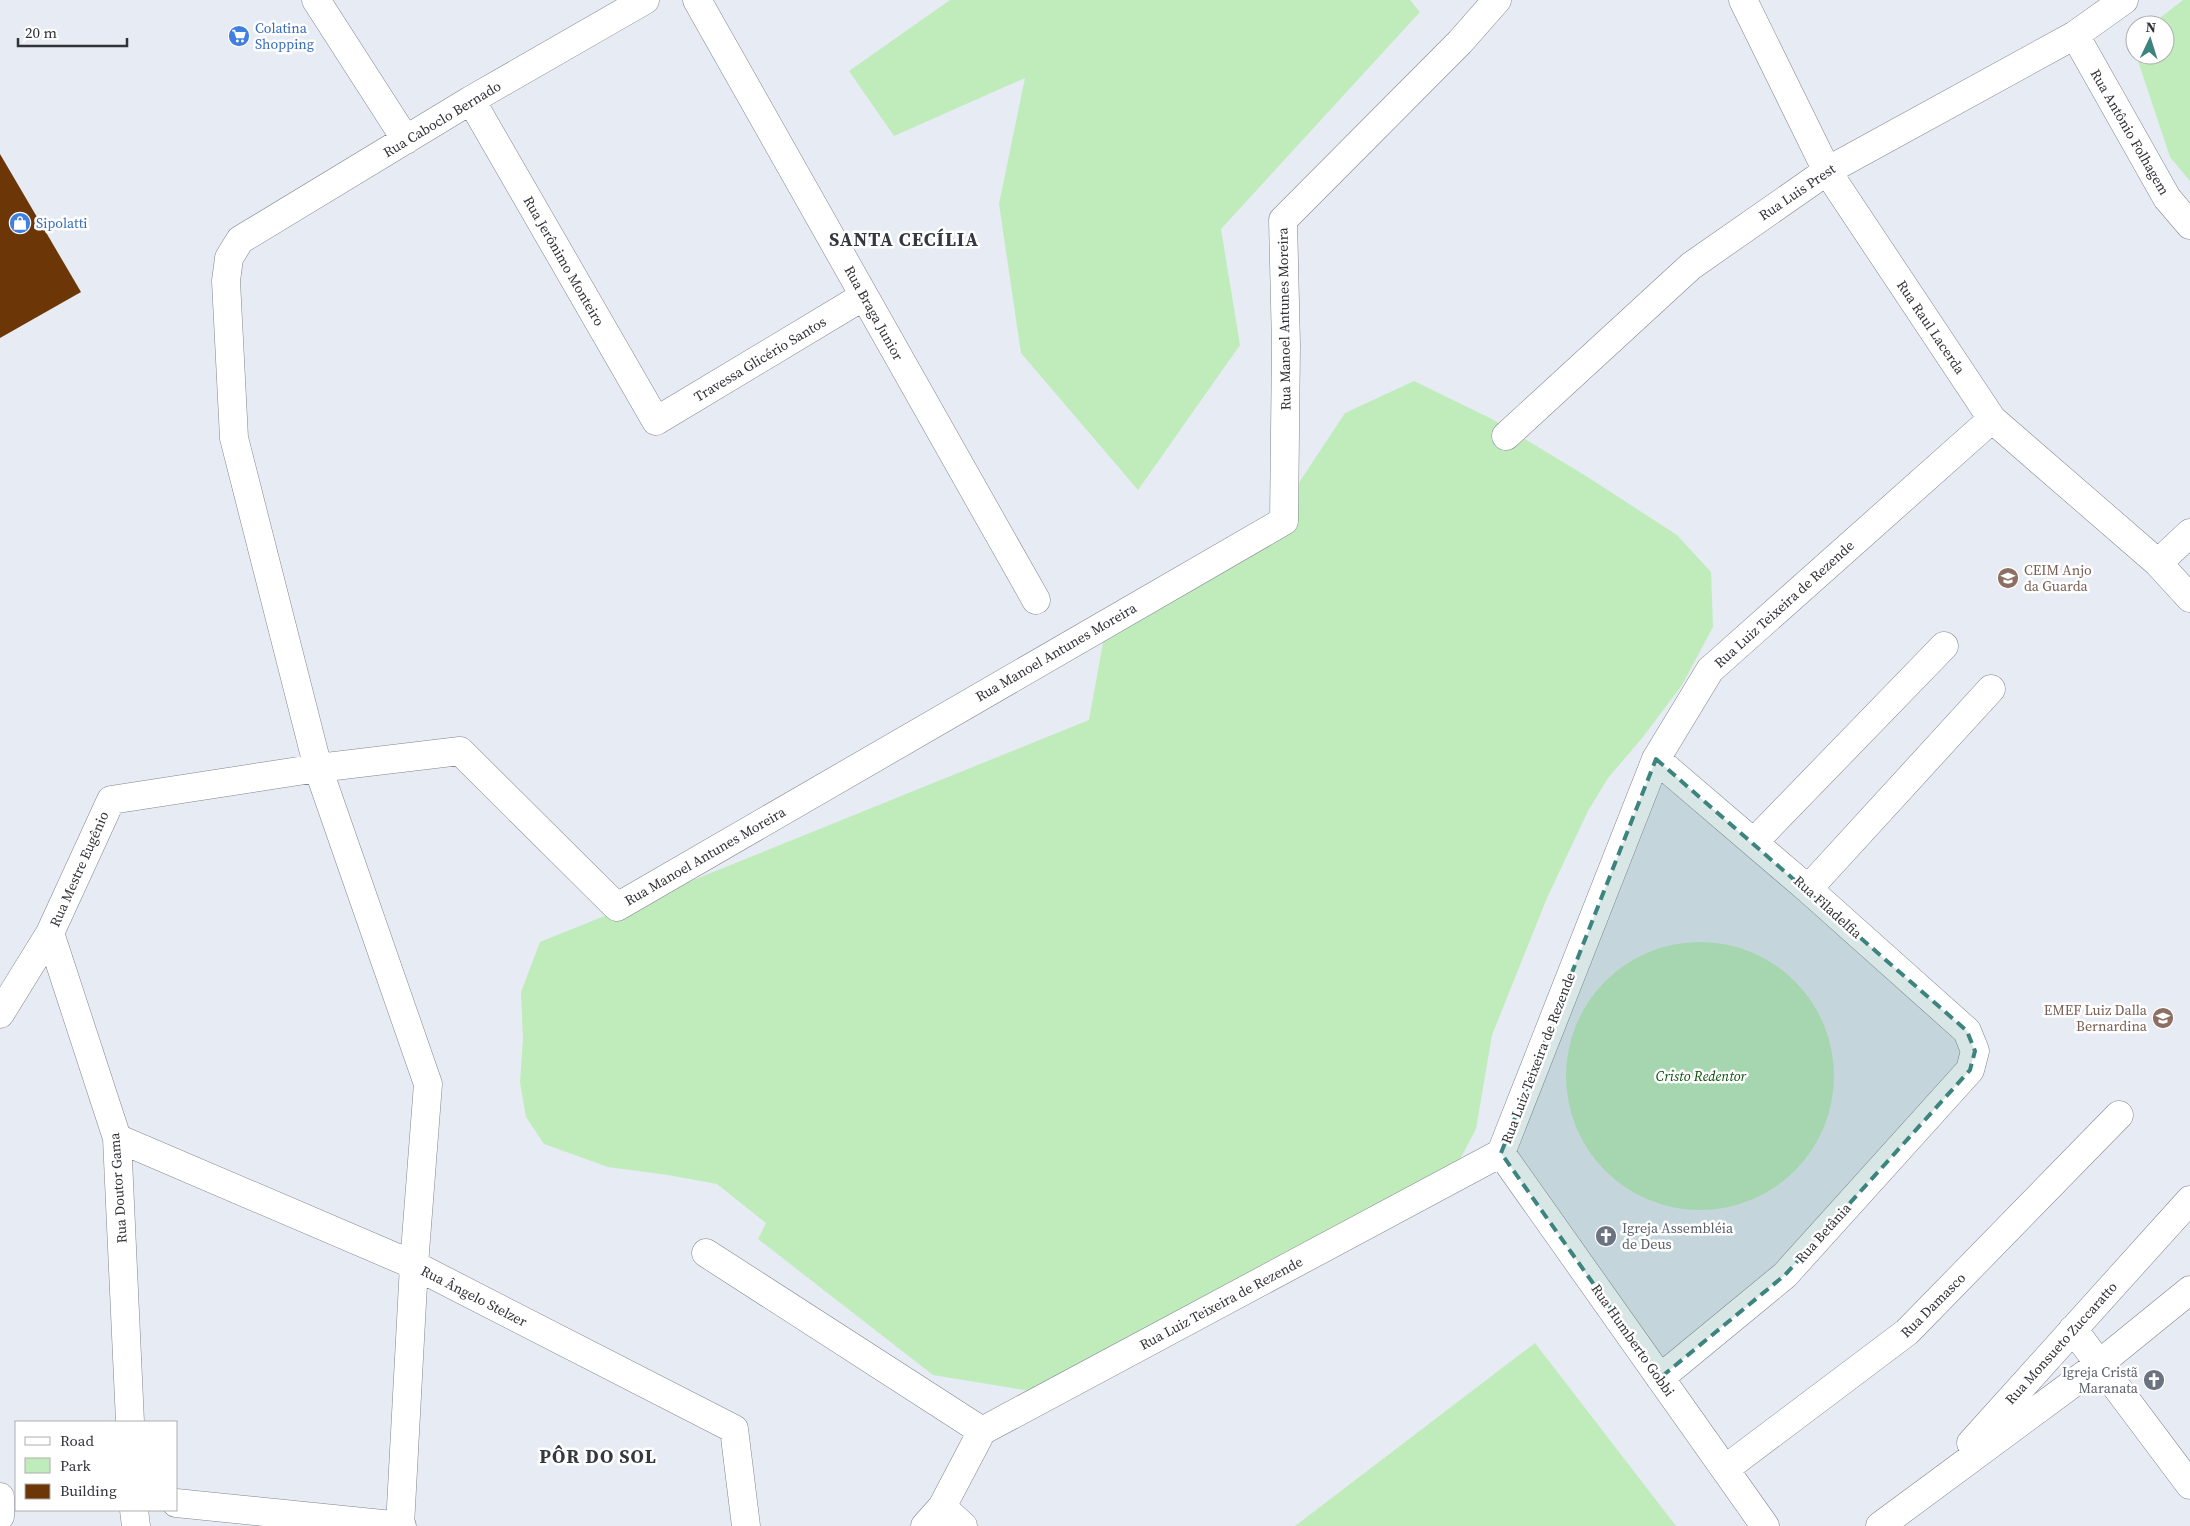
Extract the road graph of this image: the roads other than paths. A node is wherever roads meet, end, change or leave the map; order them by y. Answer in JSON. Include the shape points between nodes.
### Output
{"nodes":[{"id":1,"x":316,"y":0,"type":"edge"},
{"id":2,"x":645,"y":0,"type":"edge"},
{"id":3,"x":697,"y":0,"type":"edge"},
{"id":4,"x":1497,"y":0,"type":"edge"},
{"id":5,"x":1743,"y":0,"type":"edge"},
{"id":6,"x":2124,"y":0,"type":"edge"},
{"id":7,"x":2075,"y":35,"type":"junction"},
{"id":8,"x":471,"y":100,"type":"junction"},
{"id":9,"x":406,"y":140,"type":"junction"},
{"id":10,"x":1827,"y":171,"type":"junction"},
{"id":11,"x":2190,"y":225,"type":"edge"},
{"id":12,"x":864,"y":296,"type":"junction"},
{"id":13,"x":1992,"y":419,"type":"junction"},
{"id":14,"x":656,"y":422,"type":"joint"},
{"id":15,"x":1506,"y":436,"type":"dead end"},
{"id":16,"x":2190,"y":533,"type":"edge"},
{"id":17,"x":2158,"y":563,"type":"junction"},
{"id":18,"x":2190,"y":598,"type":"edge"},
{"id":19,"x":1036,"y":600,"type":"dead end"},
{"id":20,"x":1944,"y":646,"type":"dead end"},
{"id":21,"x":1991,"y":690,"type":"dead end"},
{"id":22,"x":1656,"y":759,"type":"junction"},
{"id":23,"x":318,"y":768,"type":"junction"},
{"id":24,"x":1754,"y":842,"type":"junction"},
{"id":25,"x":1808,"y":889,"type":"junction"},
{"id":26,"x":50,"y":933,"type":"junction"},
{"id":27,"x":0,"y":1014,"type":"edge"},
{"id":28,"x":1970,"y":1070,"type":"joint"},
{"id":29,"x":2119,"y":1115,"type":"dead end"},
{"id":30,"x":118,"y":1138,"type":"junction"},
{"id":31,"x":1501,"y":1153,"type":"junction"},
{"id":32,"x":2190,"y":1200,"type":"edge"},
{"id":33,"x":706,"y":1253,"type":"dead end"},
{"id":34,"x":414,"y":1265,"type":"junction"},
{"id":35,"x":2190,"y":1290,"type":"edge"},
{"id":36,"x":2073,"y":1329,"type":"junction"},
{"id":37,"x":2099,"y":1364,"type":"junction"},
{"id":38,"x":1660,"y":1378,"type":"junction"},
{"id":39,"x":130,"y":1421,"type":"edge"},
{"id":40,"x":982,"y":1431,"type":"junction"},
{"id":41,"x":1725,"y":1469,"type":"junction"},
{"id":42,"x":2190,"y":1485,"type":"edge"},
{"id":43,"x":1931,"y":1487,"type":"junction"},
{"id":44,"x":178,"y":1503,"type":"edge"},
{"id":45,"x":134,"y":1511,"type":"edge"},
{"id":46,"x":933,"y":1516,"type":"edge"},
{"id":47,"x":136,"y":1526,"type":"edge"},
{"id":48,"x":401,"y":1526,"type":"edge"},
{"id":49,"x":746,"y":1526,"type":"edge"},
{"id":50,"x":963,"y":1526,"type":"edge"},
{"id":51,"x":1765,"y":1526,"type":"edge"},
{"id":52,"x":1880,"y":1526,"type":"edge"}],
"edges":[{"from":1,"to":9,"type":"street"},
{"from":2,"to":8,"type":"street","name":"Rua Caboclo Bernado"},
{"from":3,"to":12,"type":"street","name":"Rua Braga Junior"},
{"from":4,"to":23,"type":"street","name":"Rua Manoel Antunes Moreira","via":[[1460,42],[1283,220],[1286,345],[1284,521],[617,906],[460,751]]},
{"from":5,"to":10,"type":"street","name":"Rua Raul Lacerda"},
{"from":6,"to":7,"type":"street","name":"Rua Luis Prest"},
{"from":7,"to":10,"type":"street","name":"Rua Luis Prest"},
{"from":7,"to":11,"type":"street","name":"Rua Antônio Folhagem","via":[[2167,198]]},
{"from":8,"to":9,"type":"street","name":"Rua Caboclo Bernado"},
{"from":8,"to":14,"type":"street","name":"Rua Jerônimo Monteiro"},
{"from":9,"to":23,"type":"street","name":"Rua Caboclo Bernado","via":[[240,240],[229,258],[226,281],[234,438]]},
{"from":10,"to":13,"type":"street","name":"Rua Raul Lacerda"},
{"from":10,"to":15,"type":"street","name":"Rua Luis Prest","via":[[1691,266]]},
{"from":12,"to":14,"type":"street","name":"Travessa Glicério Santos"},
{"from":12,"to":19,"type":"street","name":"Rua Braga Junior"},
{"from":13,"to":17,"type":"street","name":"Rua Raul Lacerda"},
{"from":13,"to":22,"type":"street","name":"Rua Luiz Teixeira de Rezende","via":[[1710,670]]},
{"from":16,"to":17,"type":"street"},
{"from":17,"to":18,"type":"street","name":"Rua Raul Lacerda"},
{"from":20,"to":24,"type":"street"},
{"from":21,"to":25,"type":"street"},
{"from":22,"to":24,"type":"street","name":"Rua Filadelfia"},
{"from":22,"to":31,"type":"street","name":"Rua Luiz Teixeira de Rezende"},
{"from":23,"to":26,"type":"street","name":"Rua Mestre Eugênio","via":[[111,800]]},
{"from":23,"to":34,"type":"street","via":[[428,1084]]},
{"from":24,"to":25,"type":"street","name":"Rua Filadelfia"},
{"from":25,"to":28,"type":"street","name":"Rua Filadelfia","via":[[1967,1031],[1975,1051]]},
{"from":26,"to":27,"type":"street","name":"Rua Mestre Eugênio"},
{"from":26,"to":30,"type":"street","name":"Rua Doutor Gama"},
{"from":28,"to":38,"type":"street","name":"Rua Betânia","via":[[1785,1275]]},
{"from":29,"to":41,"type":"street","name":"Rua Damasco","via":[[1907,1332]]},
{"from":30,"to":34,"type":"street","name":"Rua Ângelo Stelzer"},
{"from":30,"to":39,"type":"street","name":"Rua Doutor Gama"},
{"from":31,"to":38,"type":"street","name":"Rua Humberto Gobbi"},
{"from":31,"to":40,"type":"street","name":"Rua Luiz Teixeira de Rezende"},
{"from":32,"to":36,"type":"street","name":"Rua Monsueto Zuccaratto"},
{"from":33,"to":40,"type":"street"},
{"from":34,"to":48,"type":"street"},
{"from":34,"to":49,"type":"street","name":"Rua Ângelo Stelzer","via":[[734,1429]]},
{"from":35,"to":37,"type":"street","name":"Rua Monsueto Zuccaratto"},
{"from":36,"to":37,"type":"street"},
{"from":36,"to":43,"type":"street","name":"Rua Monsueto Zuccaratto"},
{"from":37,"to":42,"type":"street"},
{"from":37,"to":43,"type":"street","name":"Rua Monsueto Zuccaratto"},
{"from":38,"to":41,"type":"street","name":"Rua Humberto Gobbi"},
{"from":40,"to":46,"type":"street"},
{"from":41,"to":51,"type":"street","name":"Rua Humberto Gobbi"},
{"from":43,"to":52,"type":"street","name":"Rua Monsueto Zuccaratto"},
{"from":44,"to":48,"type":"street"},
{"from":45,"to":47,"type":"street"},
{"from":46,"to":50,"type":"street"}]}
